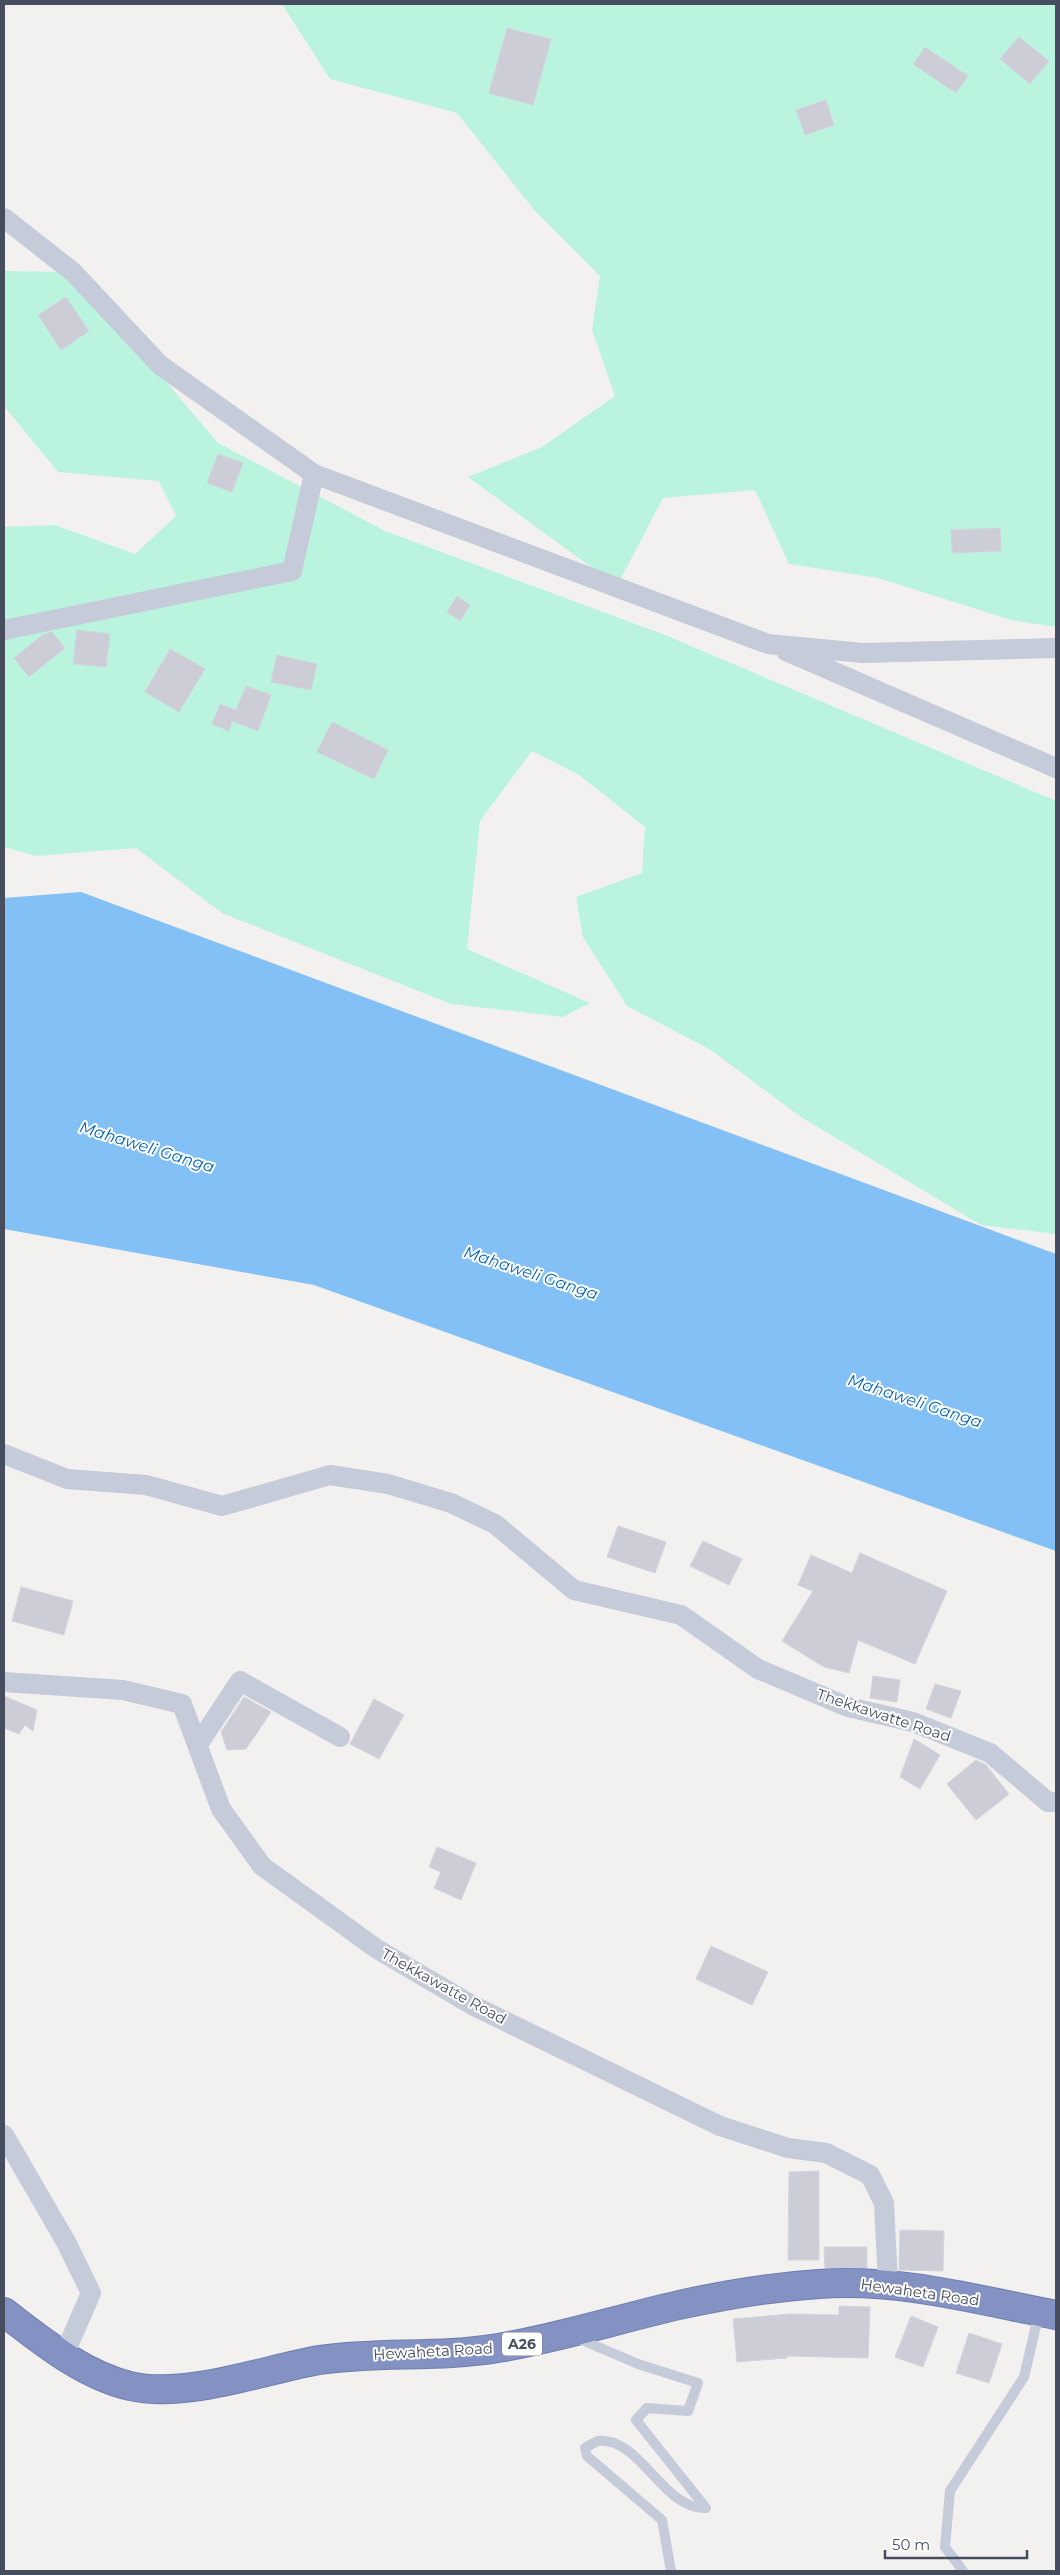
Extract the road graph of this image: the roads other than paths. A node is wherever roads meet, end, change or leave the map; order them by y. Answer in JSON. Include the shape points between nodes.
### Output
{"nodes":[{"id":1,"x":4,"y":218,"type":"edge"},
{"id":2,"x":314,"y":474,"type":"junction"},
{"id":3,"x":4,"y":630,"type":"edge"},
{"id":4,"x":768,"y":644,"type":"junction"},
{"id":5,"x":1056,"y":648,"type":"edge"},
{"id":6,"x":1056,"y":768,"type":"edge"},
{"id":7,"x":4,"y":1454,"type":"edge"},
{"id":8,"x":4,"y":1682,"type":"edge"},
{"id":9,"x":340,"y":1736,"type":"dead end"},
{"id":10,"x":199,"y":1744,"type":"junction"},
{"id":11,"x":1056,"y":1802,"type":"edge"},
{"id":12,"x":4,"y":2135,"type":"edge"},
{"id":13,"x":888,"y":2284,"type":"junction"},
{"id":14,"x":4,"y":2312,"type":"edge"},
{"id":15,"x":1048,"y":2313,"type":"edge"},
{"id":16,"x":570,"y":2334,"type":"junction"},
{"id":17,"x":64,"y":2356,"type":"junction"},
{"id":18,"x":671,"y":2571,"type":"edge"},
{"id":19,"x":963,"y":2571,"type":"edge"}],
"edges":[{"from":1,"to":2,"type":"street","via":[[73,272],[160,365]]},
{"from":2,"to":3,"type":"street","via":[[292,571]]},
{"from":2,"to":4,"type":"street"},
{"from":4,"to":5,"type":"street","via":[[862,654]]},
{"from":4,"to":6,"type":"street"},
{"from":7,"to":11,"type":"street","name":"Thekkawatte Road","via":[[67,1478],[146,1485],[222,1506],[330,1475],[388,1484],[452,1503],[495,1524],[574,1590],[681,1616],[758,1669],[848,1707],[913,1722],[990,1753],[1048,1802]]},
{"from":8,"to":10,"type":"street","name":"Thekkawatte Road","via":[[123,1690],[182,1704]]},
{"from":9,"to":10,"type":"street","via":[[240,1681]]},
{"from":10,"to":13,"type":"street","name":"Thekkawatte Road","via":[[221,1809],[262,1866],[377,1949],[472,2004],[720,2126],[788,2148],[826,2153],[870,2175],[884,2204]]},
{"from":12,"to":17,"type":"street","via":[[66,2242],[91,2293]]},
{"from":13,"to":15,"type":"highway","name":"Hewaheta Road","number":"A26"},
{"from":13,"to":16,"type":"highway","name":"Hewaheta Road","number":"A26","via":[[819,2284],[736,2295],[682,2305]]},
{"from":14,"to":17,"type":"highway","name":"Hewaheta Road","number":"A26"},
{"from":15,"to":19,"type":"lane","via":[[1024,2377],[950,2491],[945,2547]]},
{"from":16,"to":17,"type":"highway","name":"Hewaheta Road","number":"A26","via":[[494,2349],[339,2357],[211,2383],[164,2389],[114,2381]]},
{"from":16,"to":18,"type":"lane","via":[[598,2349],[698,2383],[688,2411],[647,2408],[636,2420],[706,2508],[696,2508],[674,2494],[621,2445],[598,2441],[585,2448],[587,2456],[662,2520]]}]}
